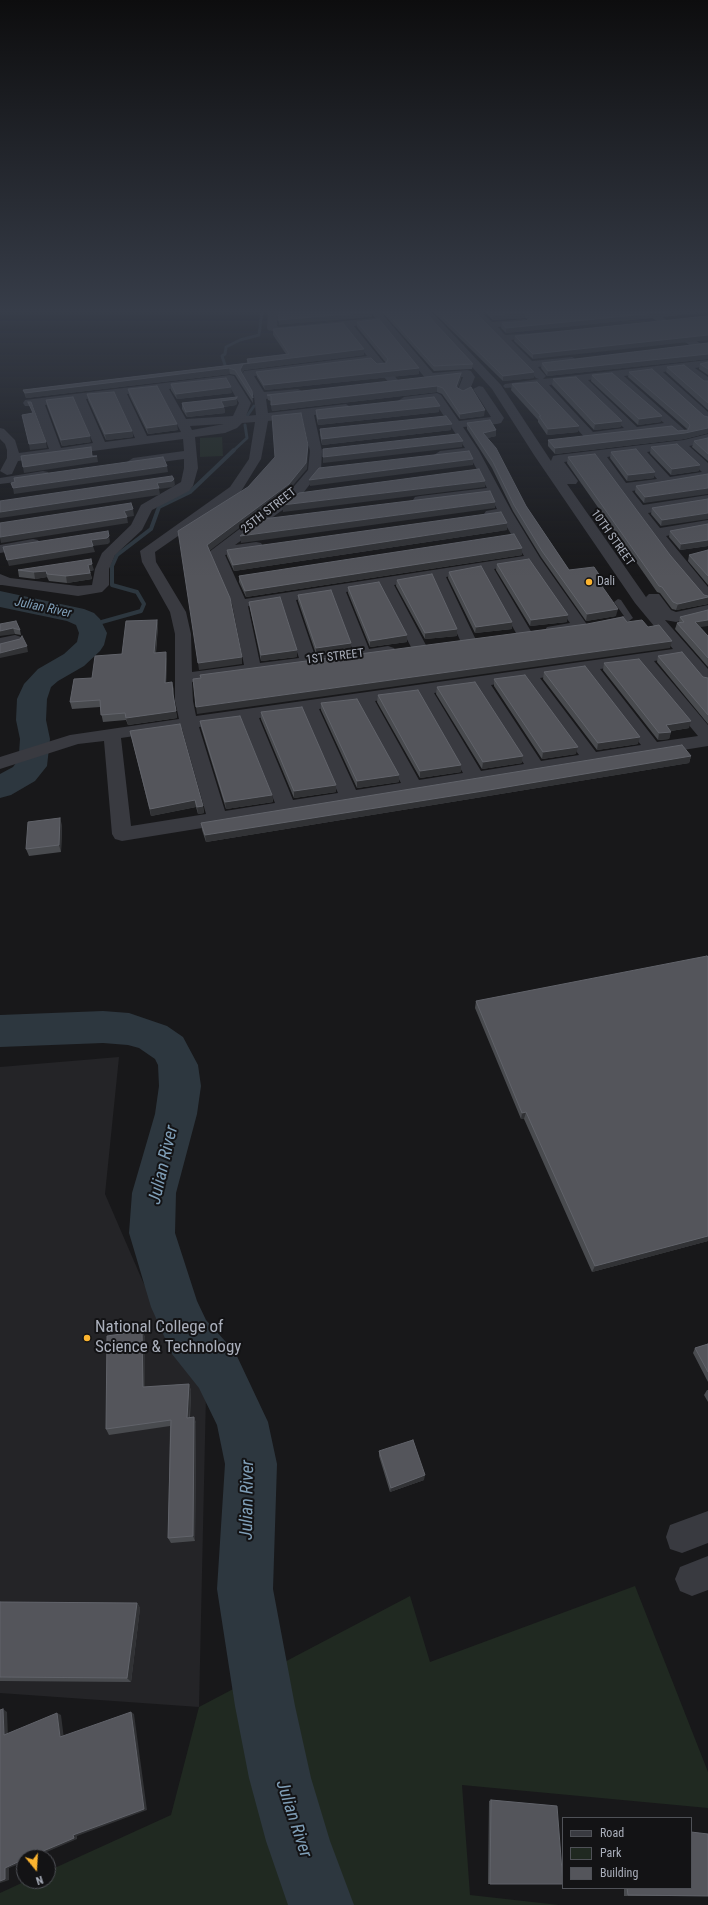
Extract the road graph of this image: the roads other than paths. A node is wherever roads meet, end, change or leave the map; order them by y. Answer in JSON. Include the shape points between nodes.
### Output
{"nodes":[{"id":1,"x":50,"y":400,"type":"edge"},
{"id":2,"x":81,"y":400,"type":"edge"},
{"id":3,"x":124,"y":400,"type":"edge"},
{"id":4,"x":170,"y":400,"type":"edge"},
{"id":5,"x":243,"y":400,"type":"edge"},
{"id":6,"x":260,"y":400,"type":"edge"},
{"id":7,"x":415,"y":400,"type":"edge"},
{"id":8,"x":439,"y":400,"type":"edge"},
{"id":9,"x":495,"y":400,"type":"edge"},
{"id":10,"x":502,"y":400,"type":"edge"},
{"id":11,"x":505,"y":400,"type":"edge"},
{"id":12,"x":559,"y":400,"type":"edge"},
{"id":13,"x":602,"y":400,"type":"edge"},
{"id":14,"x":645,"y":400,"type":"edge"},
{"id":15,"x":688,"y":400,"type":"edge"},
{"id":16,"x":188,"y":403,"type":"edge"},
{"id":17,"x":391,"y":403,"type":"edge"},
{"id":18,"x":173,"y":405,"type":"junction"},
{"id":19,"x":360,"y":406,"type":"edge"},
{"id":20,"x":307,"y":412,"type":"junction"},
{"id":21,"x":434,"y":417,"type":"edge"},
{"id":22,"x":262,"y":418,"type":"junction"},
{"id":23,"x":708,"y":418,"type":"edge"},
{"id":24,"x":238,"y":420,"type":"junction"},
{"id":25,"x":455,"y":425,"type":"junction"},
{"id":26,"x":674,"y":426,"type":"junction"},
{"id":27,"x":186,"y":429,"type":"junction"},
{"id":28,"x":633,"y":430,"type":"junction"},
{"id":29,"x":0,"y":432,"type":"edge"},
{"id":30,"x":446,"y":436,"type":"edge"},
{"id":31,"x":590,"y":436,"type":"junction"},
{"id":32,"x":576,"y":437,"type":"edge"},
{"id":33,"x":708,"y":438,"type":"edge"},
{"id":34,"x":143,"y":441,"type":"junction"},
{"id":35,"x":544,"y":441,"type":"dead end"},
{"id":36,"x":685,"y":442,"type":"junction"},
{"id":37,"x":100,"y":446,"type":"junction"},
{"id":38,"x":331,"y":449,"type":"edge"},
{"id":39,"x":638,"y":449,"type":"junction"},
{"id":40,"x":316,"y":451,"type":"junction"},
{"id":41,"x":473,"y":451,"type":"junction"},
{"id":42,"x":56,"y":452,"type":"junction"},
{"id":43,"x":189,"y":454,"type":"junction"},
{"id":44,"x":598,"y":454,"type":"junction"},
{"id":45,"x":428,"y":457,"type":"edge"},
{"id":46,"x":13,"y":458,"type":"junction"},
{"id":47,"x":119,"y":464,"type":"edge"},
{"id":48,"x":329,"y":468,"type":"edge"},
{"id":49,"x":314,"y":470,"type":"junction"},
{"id":50,"x":484,"y":470,"type":"junction"},
{"id":51,"x":708,"y":470,"type":"edge"},
{"id":52,"x":468,"y":472,"type":"edge"},
{"id":53,"x":57,"y":473,"type":"edge"},
{"id":54,"x":190,"y":474,"type":"junction"},
{"id":55,"x":708,"y":475,"type":"edge"},
{"id":56,"x":174,"y":476,"type":"edge"},
{"id":57,"x":666,"y":481,"type":"junction"},
{"id":58,"x":1,"y":483,"type":"edge"},
{"id":59,"x":623,"y":488,"type":"junction"},
{"id":60,"x":495,"y":490,"type":"junction"},
{"id":61,"x":310,"y":492,"type":"edge"},
{"id":62,"x":295,"y":494,"type":"junction"},
{"id":63,"x":708,"y":499,"type":"edge"},
{"id":64,"x":160,"y":500,"type":"junction"},
{"id":65,"x":408,"y":502,"type":"edge"},
{"id":66,"x":129,"y":505,"type":"edge"},
{"id":67,"x":639,"y":510,"type":"junction"},
{"id":68,"x":506,"y":512,"type":"junction"},
{"id":69,"x":474,"y":516,"type":"edge"},
{"id":70,"x":290,"y":517,"type":"edge"},
{"id":71,"x":258,"y":521,"type":"junction"},
{"id":72,"x":708,"y":524,"type":"edge"},
{"id":73,"x":137,"y":527,"type":"junction"},
{"id":74,"x":114,"y":531,"type":"dead end"},
{"id":75,"x":656,"y":533,"type":"junction"},
{"id":76,"x":518,"y":534,"type":"junction"},
{"id":77,"x":502,"y":536,"type":"edge"},
{"id":78,"x":46,"y":542,"type":"edge"},
{"id":79,"x":271,"y":544,"type":"edge"},
{"id":80,"x":0,"y":549,"type":"edge"},
{"id":81,"x":216,"y":552,"type":"junction"},
{"id":82,"x":107,"y":557,"type":"junction"},
{"id":83,"x":91,"y":559,"type":"edge"},
{"id":84,"x":532,"y":559,"type":"junction"},
{"id":85,"x":485,"y":566,"type":"junction"},
{"id":86,"x":23,"y":570,"type":"edge"},
{"id":87,"x":0,"y":574,"type":"edge"},
{"id":88,"x":437,"y":574,"type":"junction"},
{"id":89,"x":0,"y":579,"type":"edge"},
{"id":90,"x":702,"y":581,"type":"edge"},
{"id":91,"x":385,"y":582,"type":"junction"},
{"id":92,"x":337,"y":589,"type":"junction"},
{"id":93,"x":287,"y":597,"type":"junction"},
{"id":94,"x":708,"y":597,"type":"edge"},
{"id":95,"x":618,"y":602,"type":"dead end"},
{"id":96,"x":240,"y":604,"type":"junction"},
{"id":97,"x":708,"y":610,"type":"edge"},
{"id":98,"x":603,"y":623,"type":"edge"},
{"id":99,"x":469,"y":640,"type":"edge"},
{"id":100,"x":684,"y":652,"type":"junction"},
{"id":101,"x":363,"y":654,"type":"junction"},
{"id":102,"x":642,"y":658,"type":"junction"},
{"id":103,"x":308,"y":661,"type":"junction"},
{"id":104,"x":588,"y":666,"type":"junction"},
{"id":105,"x":253,"y":668,"type":"junction"},
{"id":106,"x":529,"y":674,"type":"junction"},
{"id":107,"x":183,"y":678,"type":"junction"},
{"id":108,"x":708,"y":679,"type":"edge"},
{"id":109,"x":480,"y":681,"type":"junction"},
{"id":110,"x":423,"y":689,"type":"junction"},
{"id":111,"x":364,"y":698,"type":"junction"},
{"id":112,"x":309,"y":706,"type":"junction"},
{"id":113,"x":248,"y":714,"type":"junction"},
{"id":114,"x":189,"y":723,"type":"junction"},
{"id":115,"x":112,"y":734,"type":"junction"},
{"id":116,"x":708,"y":736,"type":"edge"},
{"id":117,"x":708,"y":740,"type":"edge"},
{"id":118,"x":653,"y":749,"type":"junction"},
{"id":119,"x":591,"y":759,"type":"junction"},
{"id":120,"x":2,"y":762,"type":"edge"},
{"id":121,"x":536,"y":768,"type":"junction"},
{"id":122,"x":475,"y":777,"type":"junction"},
{"id":123,"x":413,"y":787,"type":"junction"},
{"id":124,"x":349,"y":798,"type":"junction"},
{"id":125,"x":286,"y":808,"type":"junction"},
{"id":126,"x":217,"y":818,"type":"junction"}],
"edges":[{"from":1,"to":42,"type":"street","via":[[34,402]]},
{"from":2,"to":37,"type":"street"},
{"from":3,"to":34,"type":"street"},
{"from":4,"to":18,"type":"street"},
{"from":5,"to":24,"type":"street","via":[[245,403]]},
{"from":6,"to":22,"type":"street"},
{"from":7,"to":17,"type":"street"},
{"from":8,"to":25,"type":"street"},
{"from":9,"to":25,"type":"street","via":[[497,420]]},
{"from":10,"to":100,"type":"street","via":[[640,600]]},
{"from":11,"to":35,"type":"street"},
{"from":12,"to":31,"type":"street"},
{"from":13,"to":28,"type":"street"},
{"from":14,"to":26,"type":"street"},
{"from":15,"to":23,"type":"street"},
{"from":16,"to":18,"type":"street"},
{"from":18,"to":27,"type":"street"},
{"from":19,"to":20,"type":"street"},
{"from":20,"to":22,"type":"street"},
{"from":20,"to":40,"type":"street","via":[[316,431]]},
{"from":21,"to":25,"type":"street"},
{"from":22,"to":24,"type":"street"},
{"from":22,"to":107,"type":"street","via":[[255,459],[235,490],[147,551],[149,562],[178,612],[183,634]]},
{"from":24,"to":27,"type":"street"},
{"from":25,"to":30,"type":"street"},
{"from":25,"to":41,"type":"street"},
{"from":26,"to":28,"type":"street"},
{"from":26,"to":36,"type":"street"},
{"from":27,"to":34,"type":"street"},
{"from":27,"to":43,"type":"street"},
{"from":28,"to":31,"type":"street"},
{"from":29,"to":46,"type":"street","via":[[11,443]]},
{"from":31,"to":32,"type":"street"},
{"from":33,"to":36,"type":"street"},
{"from":34,"to":37,"type":"street"},
{"from":36,"to":39,"type":"street"},
{"from":36,"to":51,"type":"street"},
{"from":37,"to":42,"type":"street"},
{"from":38,"to":40,"type":"street"},
{"from":39,"to":44,"type":"street"},
{"from":39,"to":57,"type":"street"},
{"from":40,"to":49,"type":"street"},
{"from":41,"to":45,"type":"street"},
{"from":41,"to":50,"type":"street"},
{"from":42,"to":46,"type":"street"},
{"from":43,"to":47,"type":"street"},
{"from":43,"to":54,"type":"street"},
{"from":44,"to":59,"type":"street"},
{"from":44,"to":97,"type":"street","name":"10TH STREET","via":[[557,461],[665,613],[676,617]]},
{"from":46,"to":58,"type":"street"},
{"from":48,"to":49,"type":"street"},
{"from":49,"to":62,"type":"street","name":"25TH STREET"},
{"from":50,"to":52,"type":"street"},
{"from":50,"to":60,"type":"street"},
{"from":53,"to":58,"type":"street"},
{"from":54,"to":56,"type":"street"},
{"from":54,"to":64,"type":"street","via":[[184,488]]},
{"from":55,"to":57,"type":"street"},
{"from":57,"to":59,"type":"street"},
{"from":59,"to":67,"type":"street"},
{"from":60,"to":65,"type":"street"},
{"from":60,"to":68,"type":"street"},
{"from":61,"to":62,"type":"street"},
{"from":62,"to":71,"type":"street","name":"25TH STREET"},
{"from":63,"to":67,"type":"street"},
{"from":64,"to":66,"type":"street"},
{"from":64,"to":73,"type":"street","via":[[146,508]]},
{"from":67,"to":75,"type":"street"},
{"from":68,"to":69,"type":"street"},
{"from":68,"to":76,"type":"street"},
{"from":70,"to":71,"type":"street"},
{"from":71,"to":81,"type":"street","name":"25TH STREET"},
{"from":72,"to":75,"type":"street"},
{"from":73,"to":74,"type":"street"},
{"from":73,"to":82,"type":"street"},
{"from":75,"to":90,"type":"street","via":[[682,556]]},
{"from":76,"to":77,"type":"street"},
{"from":76,"to":84,"type":"street"},
{"from":78,"to":80,"type":"street"},
{"from":79,"to":81,"type":"street"},
{"from":81,"to":96,"type":"street","via":[[236,577]]},
{"from":82,"to":83,"type":"street"},
{"from":82,"to":89,"type":"street","via":[[102,569],[101,585],[88,591],[7,582]]},
{"from":84,"to":85,"type":"street"},
{"from":84,"to":85,"type":"street","via":[[584,626],[516,634]]},
{"from":85,"to":88,"type":"street"},
{"from":86,"to":87,"type":"street"},
{"from":88,"to":91,"type":"street"},
{"from":88,"to":99,"type":"street"},
{"from":90,"to":94,"type":"street"},
{"from":91,"to":92,"type":"street"},
{"from":91,"to":101,"type":"street","name":"1ST STREET","via":[[426,646]]},
{"from":92,"to":93,"type":"street"},
{"from":92,"to":101,"type":"street"},
{"from":93,"to":96,"type":"street"},
{"from":93,"to":103,"type":"street"},
{"from":95,"to":98,"type":"lane","via":[[629,618]]},
{"from":96,"to":105,"type":"street"},
{"from":100,"to":102,"type":"street"},
{"from":100,"to":108,"type":"street"},
{"from":101,"to":103,"type":"street","name":"1ST STREET"},
{"from":102,"to":104,"type":"street"},
{"from":102,"to":116,"type":"street"},
{"from":103,"to":105,"type":"street","name":"1ST STREET"},
{"from":104,"to":106,"type":"street"},
{"from":104,"to":118,"type":"street"},
{"from":105,"to":107,"type":"street","name":"1ST STREET"},
{"from":106,"to":109,"type":"street"},
{"from":106,"to":119,"type":"street"},
{"from":107,"to":114,"type":"street","via":[[184,701]]},
{"from":109,"to":110,"type":"street"},
{"from":109,"to":121,"type":"street"},
{"from":110,"to":111,"type":"street"},
{"from":110,"to":122,"type":"street"},
{"from":111,"to":112,"type":"street"},
{"from":111,"to":123,"type":"street"},
{"from":112,"to":113,"type":"street"},
{"from":112,"to":124,"type":"street"},
{"from":113,"to":114,"type":"street"},
{"from":113,"to":125,"type":"street"},
{"from":114,"to":115,"type":"street"},
{"from":114,"to":126,"type":"street"},
{"from":115,"to":120,"type":"street","via":[[76,739]]},
{"from":115,"to":126,"type":"street","via":[[122,834]]},
{"from":117,"to":118,"type":"street"},
{"from":118,"to":119,"type":"street"},
{"from":119,"to":121,"type":"street"},
{"from":121,"to":122,"type":"street"},
{"from":122,"to":123,"type":"street"},
{"from":123,"to":124,"type":"street"},
{"from":124,"to":125,"type":"street"},
{"from":125,"to":126,"type":"street"}]}
